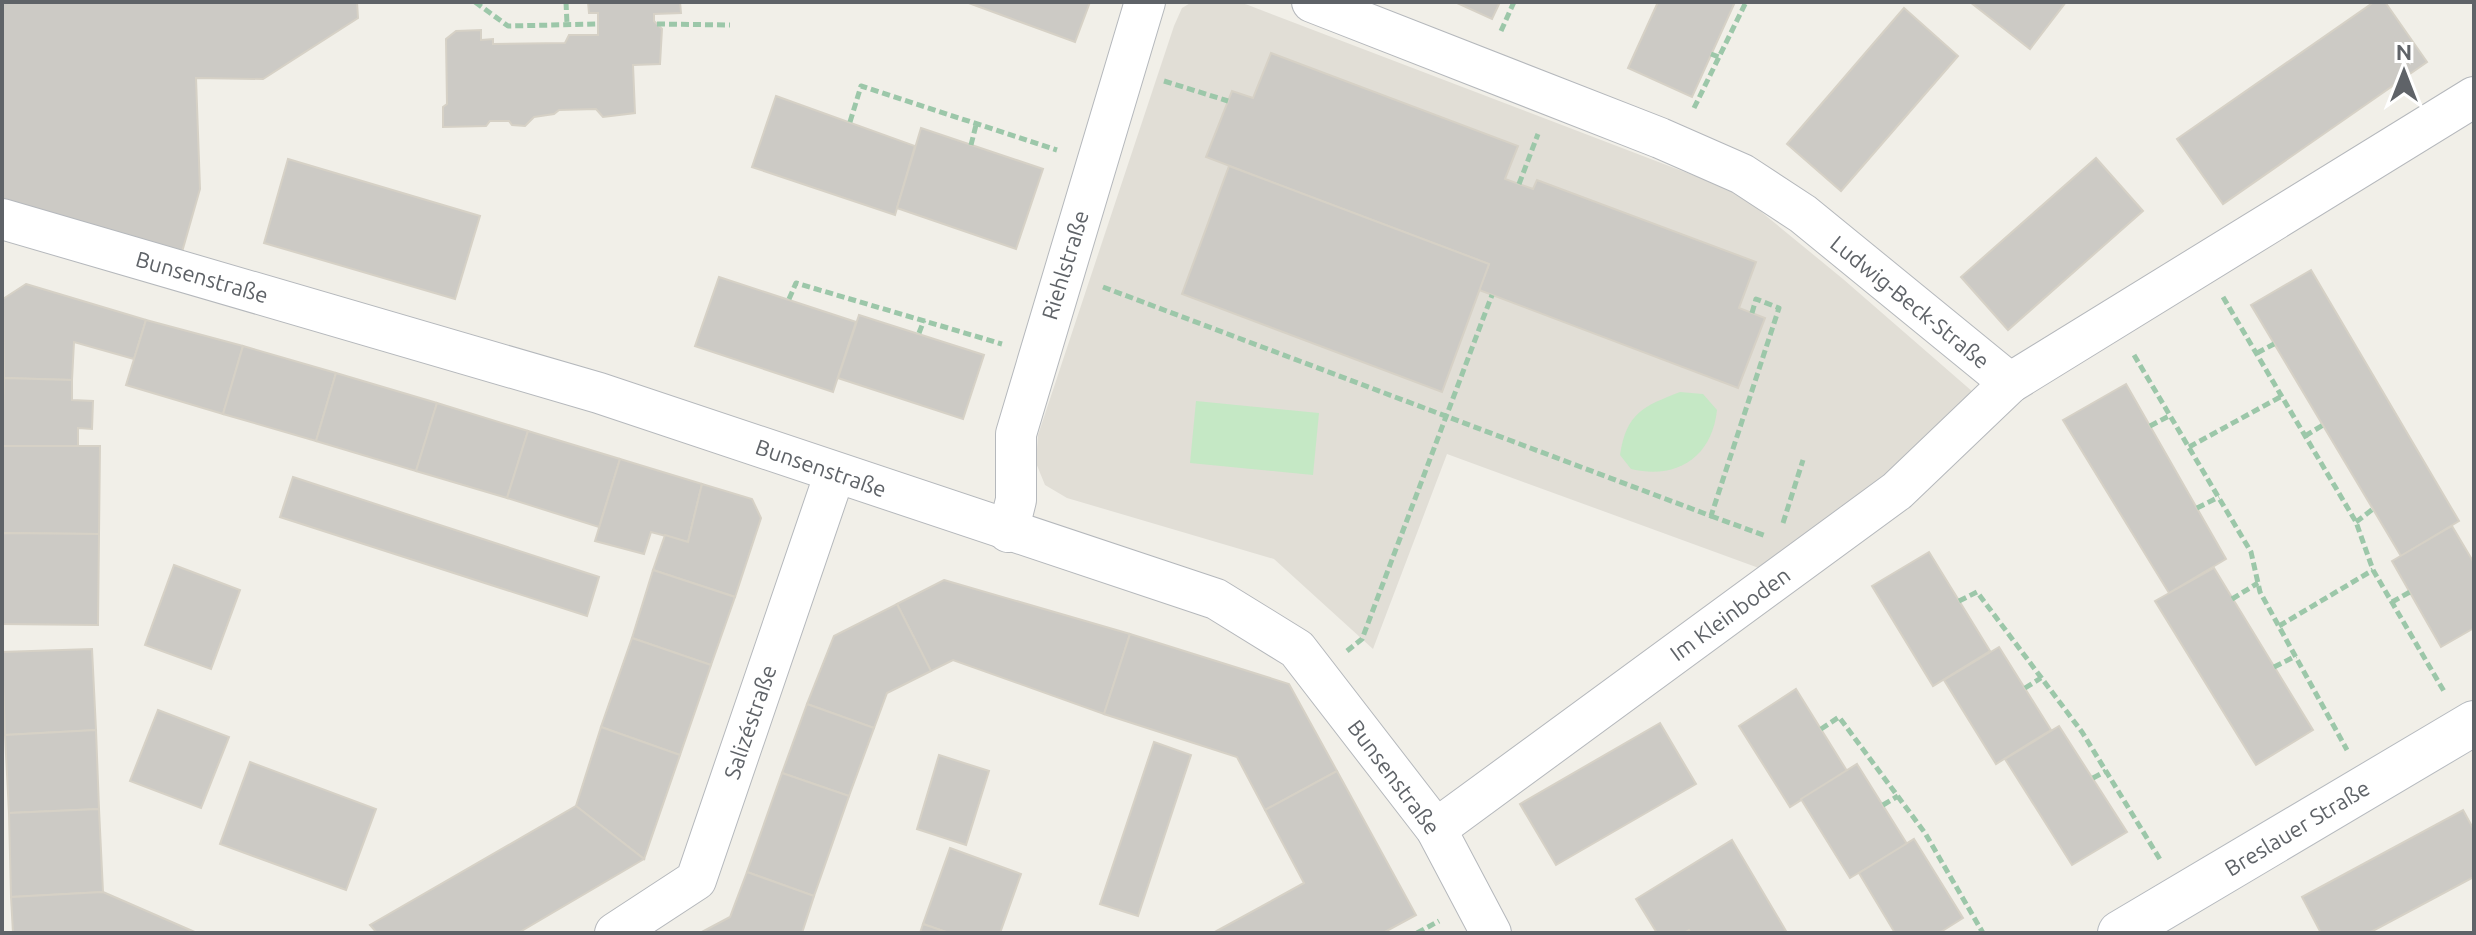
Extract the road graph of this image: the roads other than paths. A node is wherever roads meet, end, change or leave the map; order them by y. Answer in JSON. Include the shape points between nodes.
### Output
{"nodes":[{"id":1,"x":1145,"y":2,"type":"edge"},
{"id":2,"x":1312,"y":2,"type":"edge"},
{"id":3,"x":2474,"y":97,"type":"edge"},
{"id":4,"x":2,"y":219,"type":"edge"},
{"id":5,"x":2010,"y":383,"type":"junction"},
{"id":6,"x":835,"y":473,"type":"junction"},
{"id":7,"x":1008,"y":532,"type":"junction"},
{"id":8,"x":2470,"y":726,"type":"edge"},
{"id":9,"x":1436,"y":829,"type":"junction"},
{"id":10,"x":615,"y":933,"type":"edge"},
{"id":11,"x":1491,"y":933,"type":"edge"},
{"id":12,"x":2120,"y":933,"type":"edge"}],
"edges":[{"from":1,"to":7,"type":"street","name":"Riehlstraße","via":[[1016,434],[1016,500]]},
{"from":2,"to":5,"type":"street","name":"Ludwig-Beck-Straße","via":[[1742,174],[1803,214]]},
{"from":3,"to":5,"type":"street","name":"Ludwig-Beck-Straße"},
{"from":4,"to":6,"type":"street","name":"Bunsenstraße","via":[[547,377]]},
{"from":5,"to":9,"type":"street","name":"Im Kleinboden","via":[[1897,491]]},
{"from":6,"to":7,"type":"street","name":"Bunsenstraße"},
{"from":6,"to":10,"type":"street","name":"Salizéstraße","via":[[696,880]]},
{"from":7,"to":9,"type":"street","name":"Bunsenstraße","via":[[1216,599],[1297,649]]},
{"from":8,"to":12,"type":"street","name":"Breslauer Straße"},
{"from":9,"to":11,"type":"street","name":"Bunsenstraße"}]}
